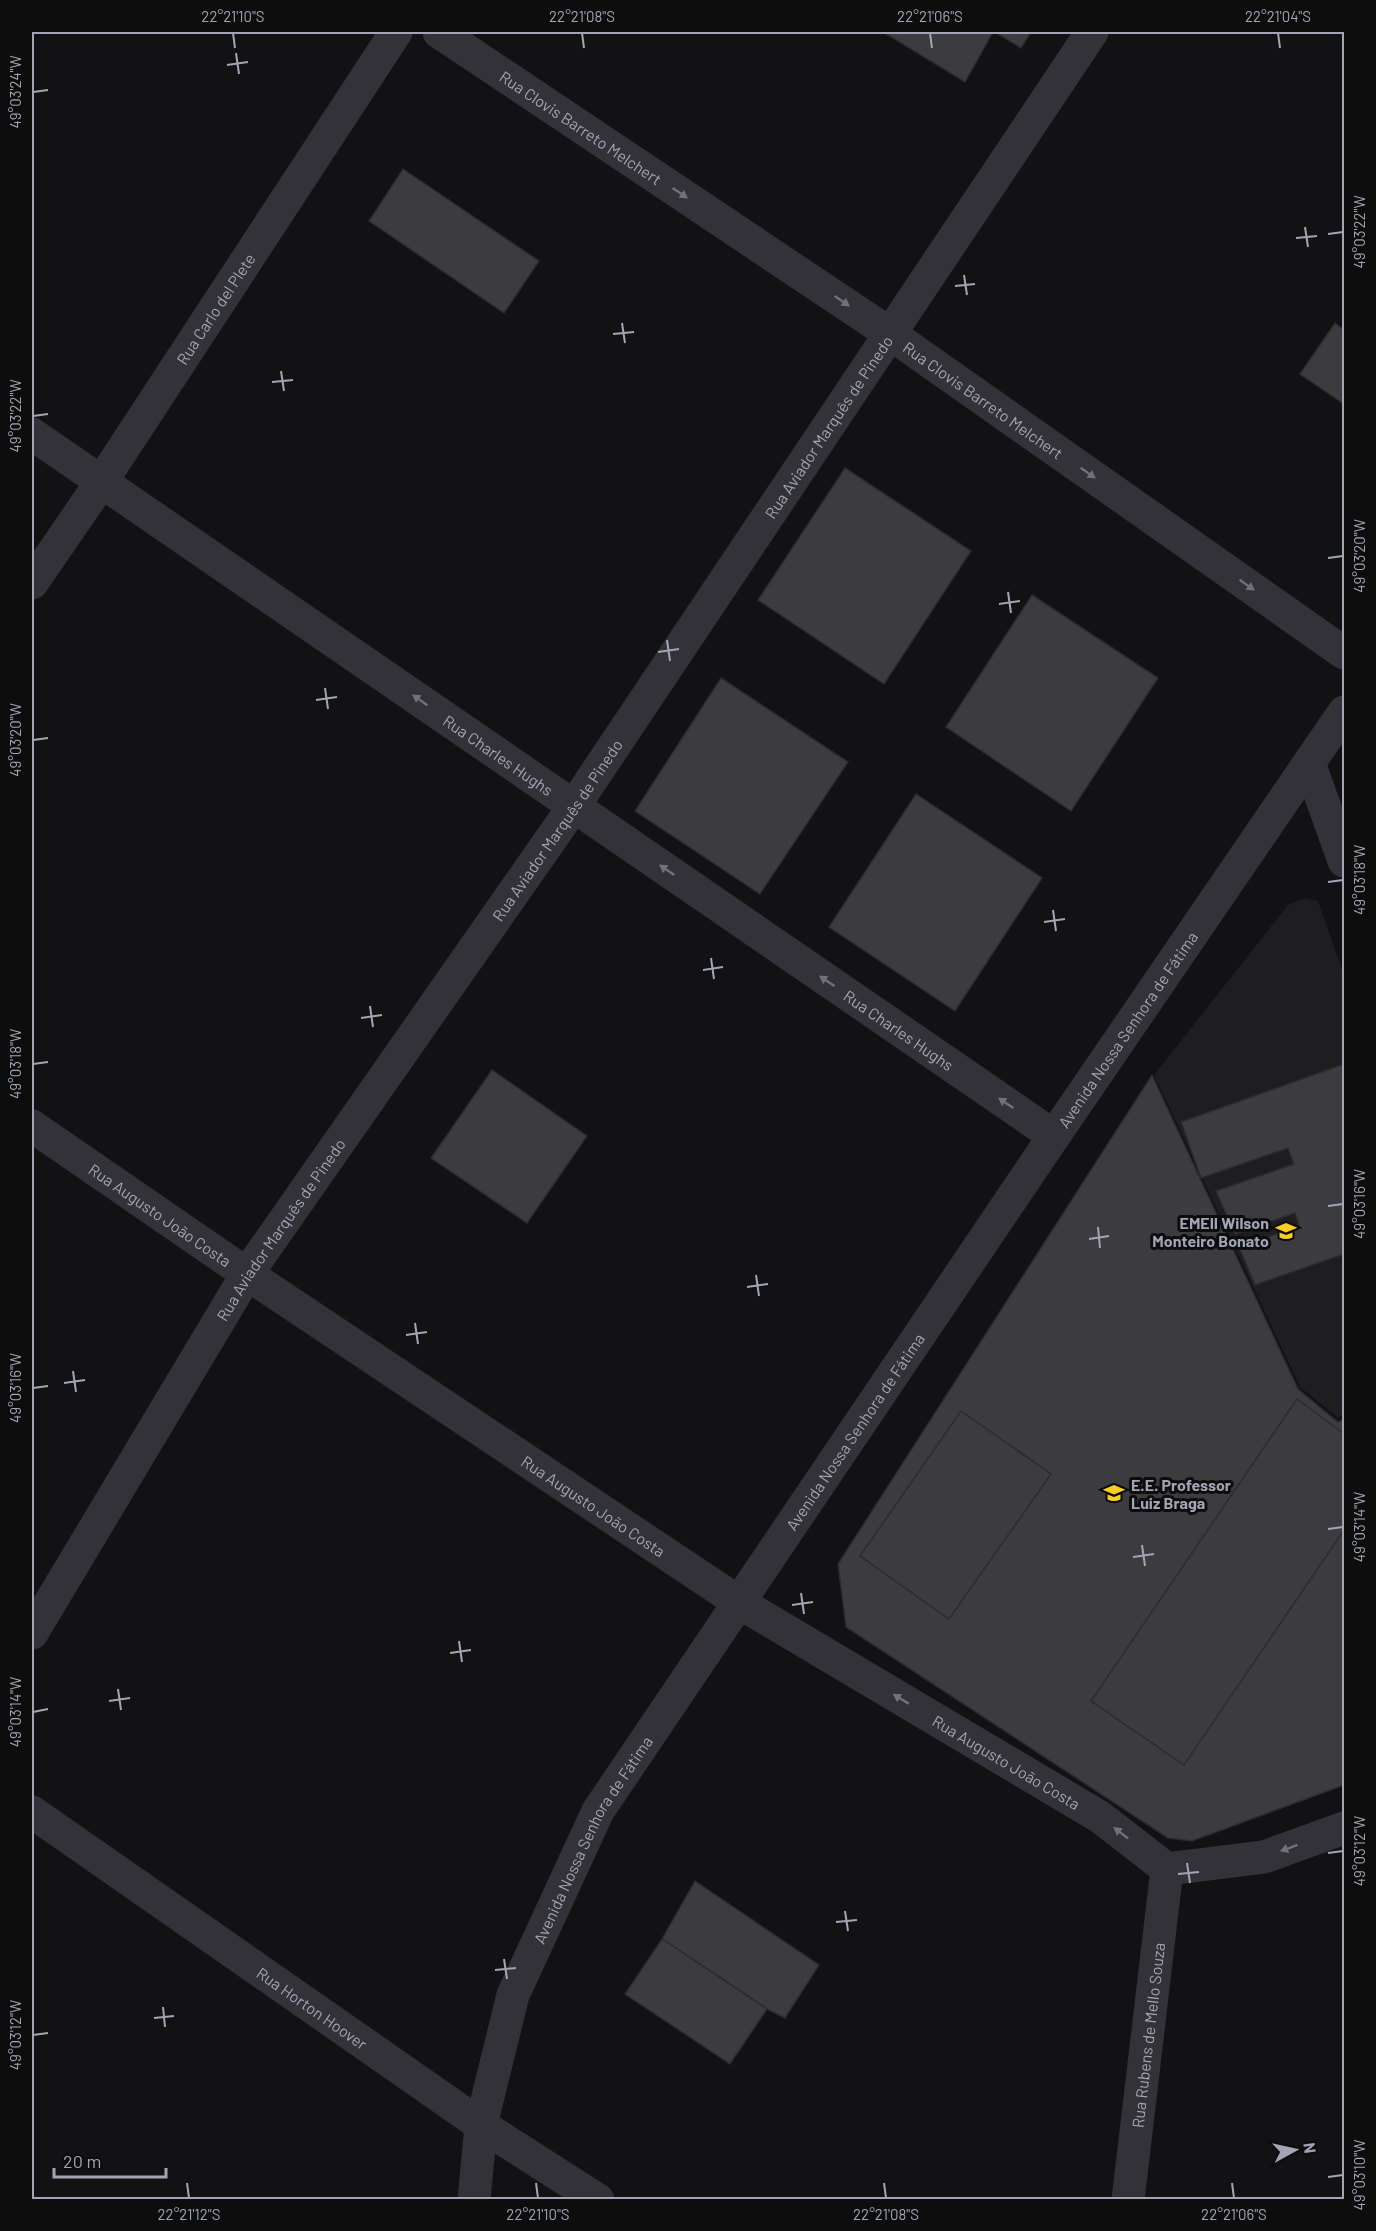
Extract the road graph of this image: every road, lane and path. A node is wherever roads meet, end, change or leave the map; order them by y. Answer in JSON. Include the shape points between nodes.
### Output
{"nodes":[{"id":1,"x":396,"y":32,"type":"edge"},
{"id":2,"x":439,"y":32,"type":"edge"},
{"id":3,"x":1092,"y":32,"type":"edge"},
{"id":4,"x":889,"y":333,"type":"junction"},
{"id":5,"x":32,"y":434,"type":"edge"},
{"id":6,"x":102,"y":481,"type":"junction"},
{"id":7,"x":32,"y":583,"type":"edge"},
{"id":8,"x":1344,"y":653,"type":"edge"},
{"id":9,"x":1344,"y":712,"type":"edge"},
{"id":10,"x":1309,"y":763,"type":"junction"},
{"id":11,"x":574,"y":806,"type":"junction"},
{"id":12,"x":1344,"y":861,"type":"edge"},
{"id":13,"x":32,"y":1126,"type":"edge"},
{"id":14,"x":1054,"y":1136,"type":"junction"},
{"id":15,"x":247,"y":1274,"type":"junction"},
{"id":16,"x":740,"y":1603,"type":"junction"},
{"id":17,"x":32,"y":1633,"type":"edge"},
{"id":18,"x":32,"y":1812,"type":"edge"},
{"id":19,"x":1344,"y":1828,"type":"edge"},
{"id":20,"x":1167,"y":1869,"type":"junction"},
{"id":21,"x":481,"y":2125,"type":"junction"},
{"id":22,"x":474,"y":2199,"type":"edge"},
{"id":23,"x":598,"y":2199,"type":"edge"},
{"id":24,"x":1128,"y":2199,"type":"edge"}],
"edges":[{"from":1,"to":6,"type":"street","name":"Rua Carlo del Plete"},
{"from":2,"to":4,"type":"street","name":"Rua Clovis Barreto Melchert","one_way":true},
{"from":3,"to":4,"type":"street","name":"Rua Aviador Marquês de Pinedo"},
{"from":4,"to":8,"type":"street","name":"Rua Clovis Barreto Melchert","one_way":true},
{"from":4,"to":11,"type":"street","name":"Rua Aviador Marquês de Pinedo"},
{"from":5,"to":6,"type":"street","name":"Rua Charles Hughs"},
{"from":6,"to":7,"type":"street","name":"Rua Carlo del Plete"},
{"from":11,"to":6,"type":"street","name":"Rua Charles Hughs","one_way":true},
{"from":9,"to":10,"type":"street","name":"Avenida Nossa Senhora de Fátima"},
{"from":10,"to":12,"type":"street"},
{"from":10,"to":14,"type":"street","name":"Avenida Nossa Senhora de Fátima"},
{"from":14,"to":11,"type":"street","name":"Rua Charles Hughs","one_way":true},
{"from":11,"to":15,"type":"street","name":"Rua Aviador Marquês de Pinedo"},
{"from":13,"to":15,"type":"street","name":"Rua Augusto João Costa"},
{"from":14,"to":16,"type":"street","name":"Avenida Nossa Senhora de Fátima"},
{"from":15,"to":16,"type":"street","name":"Rua Augusto João Costa"},
{"from":15,"to":17,"type":"street","name":"Rua Aviador Marquês de Pinedo"},
{"from":20,"to":16,"type":"street","name":"Rua Augusto João Costa","one_way":true,"via":[[1100,1817]]},
{"from":16,"to":21,"type":"street","name":"Avenida Nossa Senhora de Fátima","via":[[598,1811],[513,1995]]},
{"from":18,"to":21,"type":"street","name":"Rua Horton Hoover"},
{"from":19,"to":20,"type":"street","one_way":true,"via":[[1264,1857]]},
{"from":20,"to":24,"type":"street","name":"Rua Rubens de Mello Souza"},
{"from":21,"to":22,"type":"street","name":"Avenida Nossa Senhora de Fátima"},
{"from":21,"to":23,"type":"street","name":"Rua Horton Hoover"}]}
